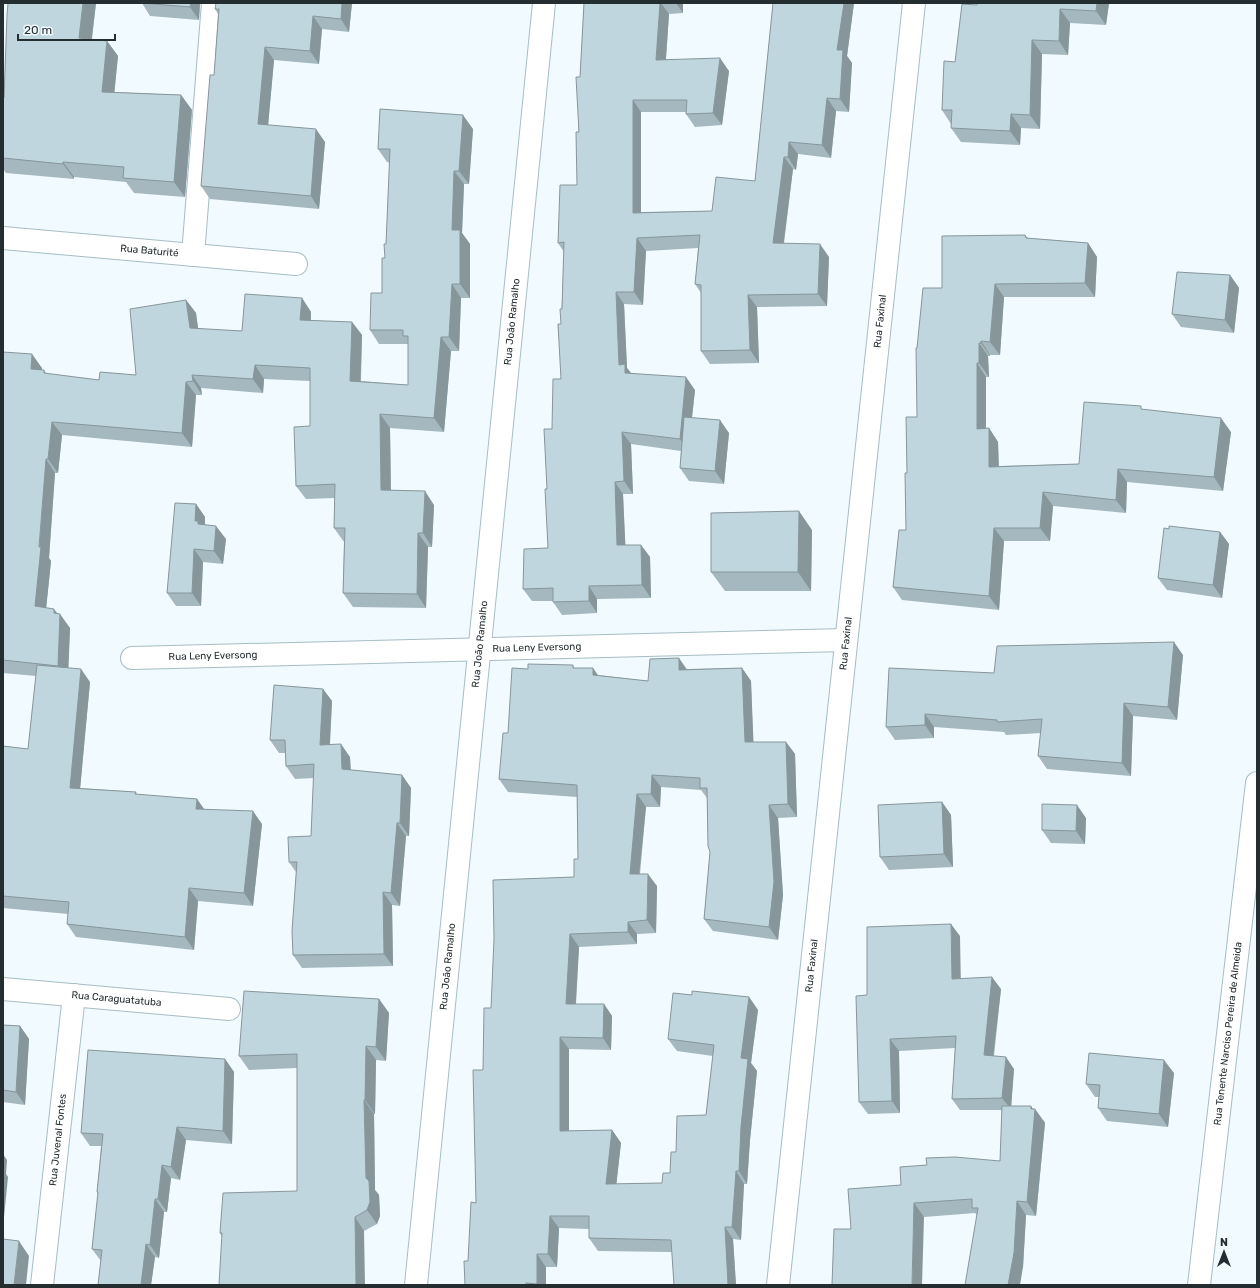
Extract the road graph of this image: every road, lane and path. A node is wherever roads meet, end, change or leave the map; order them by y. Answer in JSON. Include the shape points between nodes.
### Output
{"nodes":[{"id":1,"x":214,"y":3,"type":"edge"},
{"id":2,"x":544,"y":3,"type":"edge"},
{"id":3,"x":914,"y":3,"type":"edge"},
{"id":4,"x":3,"y":238,"type":"edge"},
{"id":5,"x":193,"y":255,"type":"junction"},
{"id":6,"x":296,"y":264,"type":"dead end"},
{"id":7,"x":846,"y":640,"type":"junction"},
{"id":8,"x":480,"y":649,"type":"junction"},
{"id":9,"x":132,"y":658,"type":"dead end"},
{"id":10,"x":1257,"y":783,"type":"edge"},
{"id":11,"x":3,"y":989,"type":"edge"},
{"id":12,"x":74,"y":995,"type":"junction"},
{"id":13,"x":229,"y":1009,"type":"dead end"},
{"id":14,"x":42,"y":1285,"type":"edge"},
{"id":15,"x":416,"y":1285,"type":"edge"},
{"id":16,"x":778,"y":1285,"type":"edge"},
{"id":17,"x":1199,"y":1285,"type":"edge"}],
"edges":[{"from":1,"to":5,"type":"street"},
{"from":2,"to":8,"type":"street","name":"Rua João Ramalho"},
{"from":3,"to":7,"type":"street","name":"Rua Faxinal"},
{"from":4,"to":5,"type":"street","name":"Rua Baturité"},
{"from":5,"to":6,"type":"street","name":"Rua Baturité"},
{"from":7,"to":8,"type":"street","name":"Rua Leny Eversong"},
{"from":7,"to":16,"type":"street","name":"Rua Faxinal"},
{"from":8,"to":9,"type":"street","name":"Rua Leny Eversong"},
{"from":8,"to":15,"type":"street","name":"Rua João Ramalho"},
{"from":10,"to":17,"type":"street","name":"Rua Tenente Narciso Pereira de Almeida"},
{"from":11,"to":12,"type":"street","name":"Rua Caraguatatuba"},
{"from":12,"to":13,"type":"street","name":"Rua Caraguatatuba"},
{"from":12,"to":14,"type":"street","name":"Rua Juvenal Fontes"}]}
